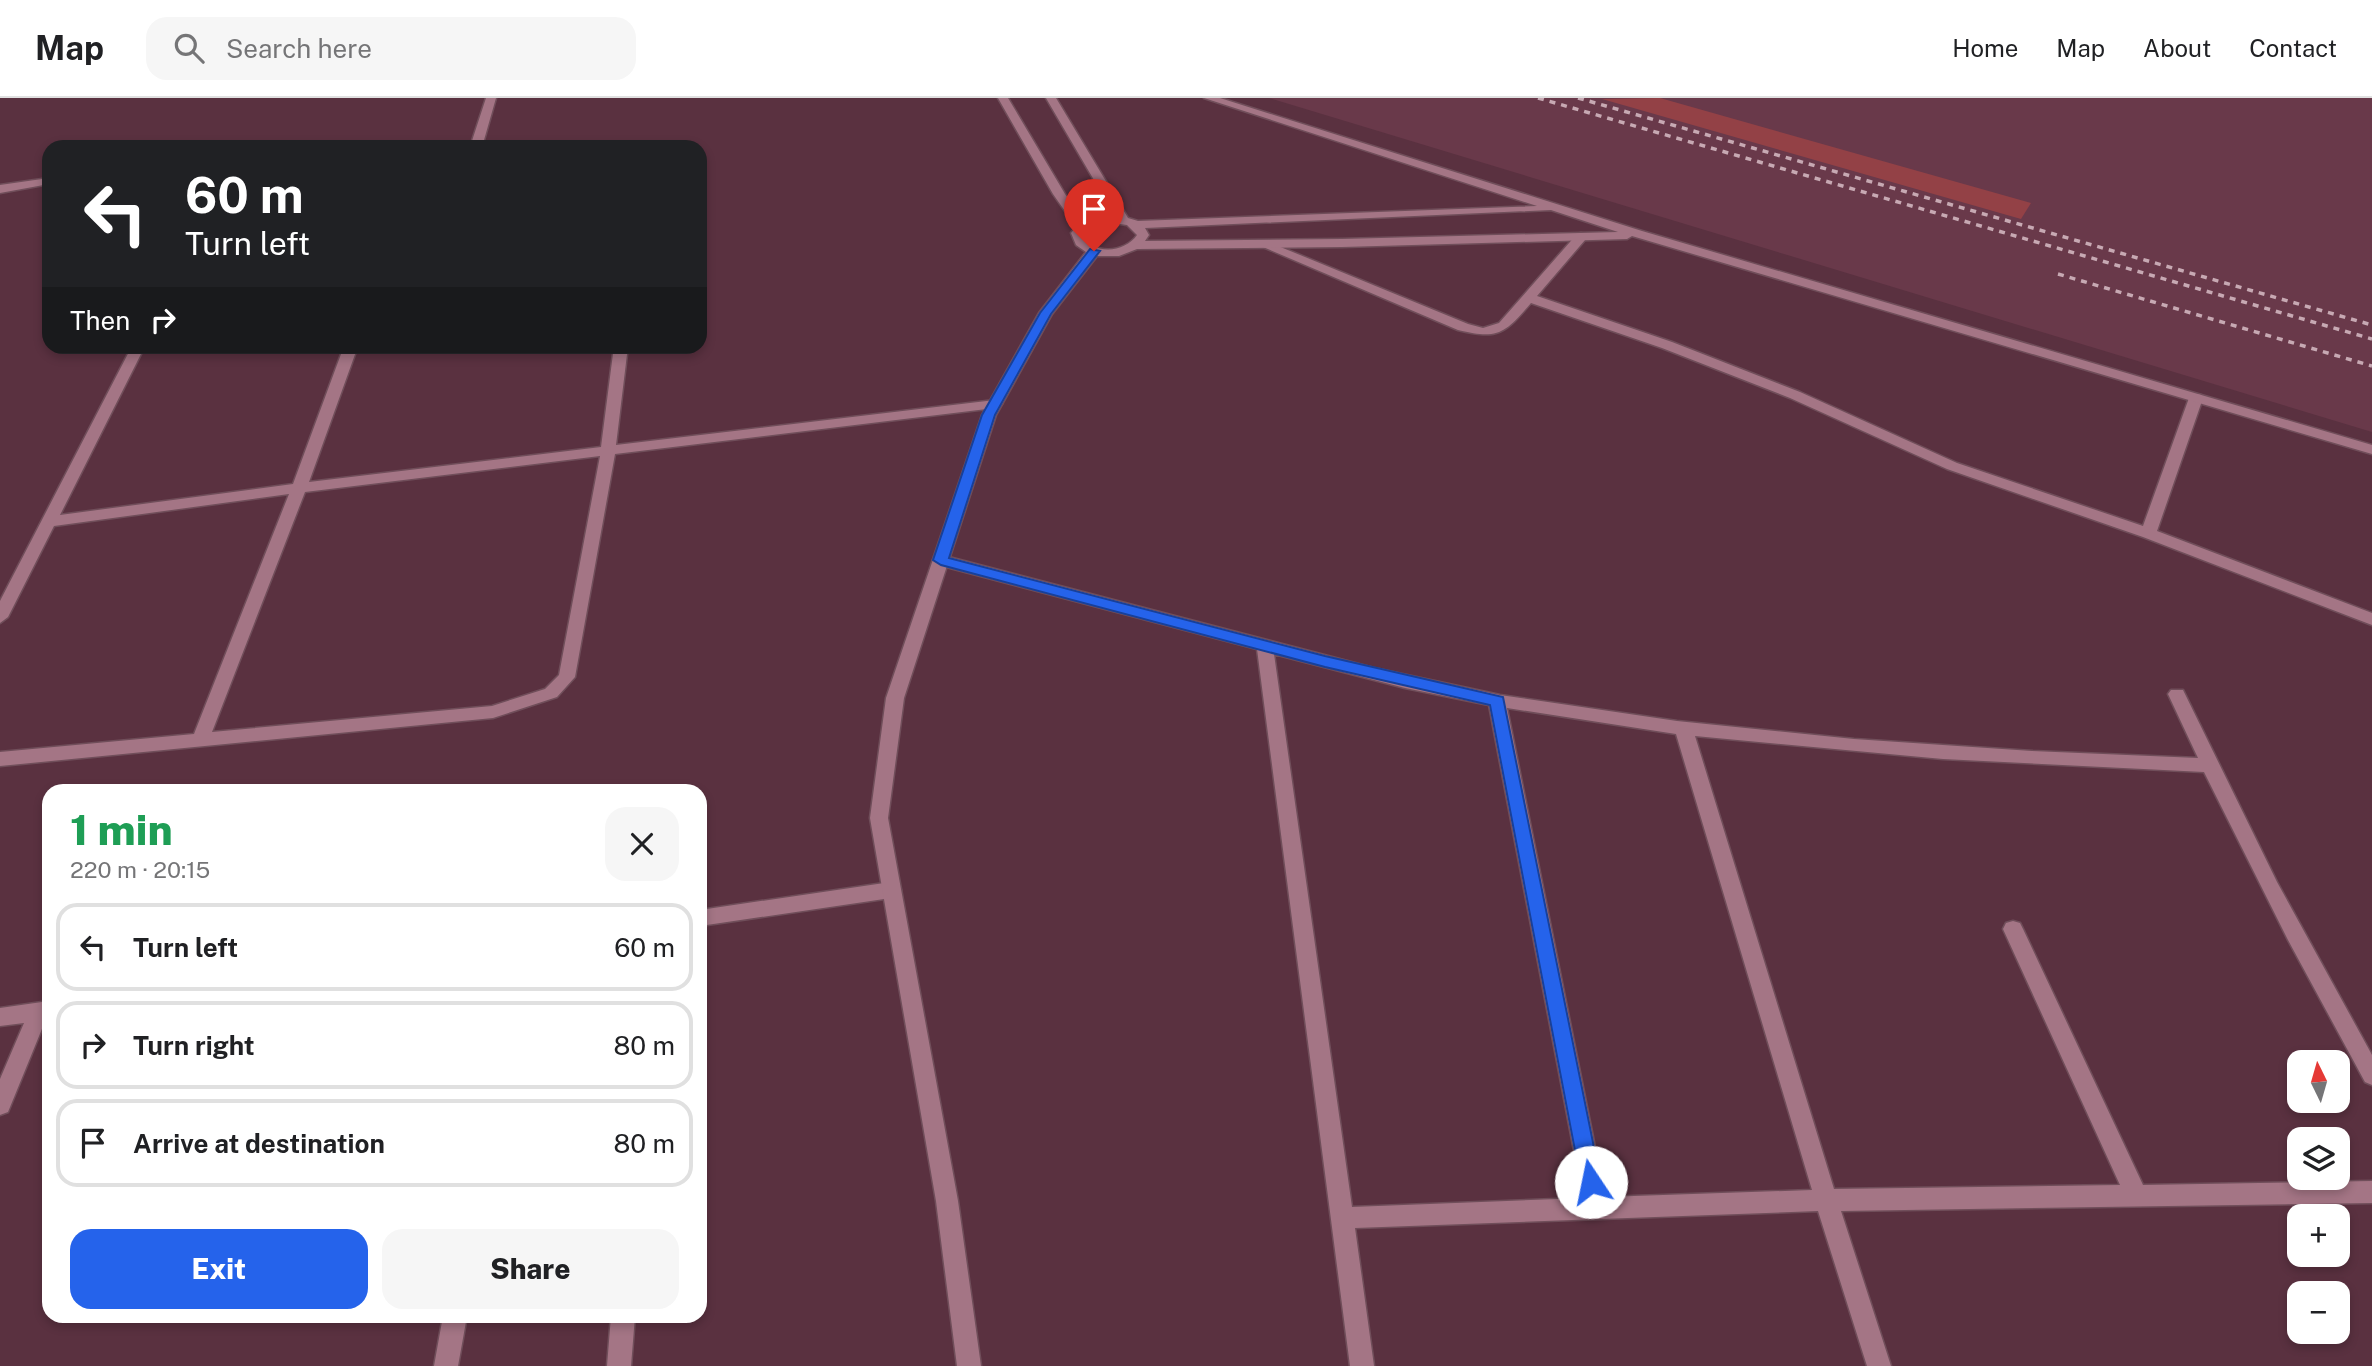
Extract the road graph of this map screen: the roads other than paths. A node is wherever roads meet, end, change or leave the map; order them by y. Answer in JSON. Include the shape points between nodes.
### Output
{"nodes":[{"id":1,"x":491,"y":98,"type":"edge"},
{"id":2,"x":1003,"y":98,"type":"edge"},
{"id":3,"x":1051,"y":98,"type":"edge"},
{"id":4,"x":1209,"y":98,"type":"edge"},
{"id":5,"x":477,"y":140,"type":"edge"},
{"id":6,"x":42,"y":182,"type":"edge"},
{"id":7,"x":0,"y":189,"type":"edge"},
{"id":8,"x":1558,"y":209,"type":"junction"},
{"id":9,"x":1123,"y":220,"type":"junction"},
{"id":10,"x":1136,"y":225,"type":"junction"},
{"id":11,"x":1082,"y":227,"type":"junction"},
{"id":12,"x":1638,"y":234,"type":"junction"},
{"id":13,"x":1581,"y":237,"type":"junction"},
{"id":14,"x":1262,"y":244,"type":"junction"},
{"id":15,"x":1136,"y":246,"type":"junction"},
{"id":16,"x":1094,"y":251,"type":"junction"},
{"id":17,"x":1528,"y":298,"type":"junction"},
{"id":18,"x":135,"y":354,"type":"edge"},
{"id":19,"x":348,"y":354,"type":"edge"},
{"id":20,"x":620,"y":354,"type":"edge"},
{"id":21,"x":2196,"y":398,"type":"junction"},
{"id":22,"x":995,"y":404,"type":"junction"},
{"id":23,"x":2372,"y":450,"type":"edge"},
{"id":24,"x":608,"y":452,"type":"junction"},
{"id":25,"x":299,"y":488,"type":"junction"},
{"id":26,"x":47,"y":522,"type":"junction"},
{"id":27,"x":2148,"y":533,"type":"junction"},
{"id":28,"x":941,"y":560,"type":"junction"},
{"id":29,"x":0,"y":617,"type":"edge"},
{"id":30,"x":2372,"y":619,"type":"edge"},
{"id":31,"x":1265,"y":646,"type":"junction"},
{"id":32,"x":2178,"y":694,"type":"dead end"},
{"id":33,"x":1497,"y":701,"type":"junction"},
{"id":34,"x":1684,"y":730,"type":"junction"},
{"id":35,"x":200,"y":741,"type":"junction"},
{"id":36,"x":0,"y":759,"type":"edge"},
{"id":37,"x":2210,"y":765,"type":"junction"},
{"id":38,"x":891,"y":890,"type":"junction"},
{"id":39,"x":707,"y":917,"type":"edge"},
{"id":40,"x":2013,"y":929,"type":"dead end"},
{"id":41,"x":42,"y":1011,"type":"edge"},
{"id":42,"x":42,"y":1015,"type":"edge"},
{"id":43,"x":0,"y":1017,"type":"edge"},
{"id":44,"x":2372,"y":1075,"type":"edge"},
{"id":45,"x":0,"y":1105,"type":"edge"},
{"id":46,"x":2372,"y":1192,"type":"edge"},
{"id":47,"x":2137,"y":1197,"type":"junction"},
{"id":48,"x":1826,"y":1200,"type":"junction"},
{"id":49,"x":1596,"y":1209,"type":"junction"},
{"id":50,"x":1342,"y":1218,"type":"junction"},
{"id":51,"x":454,"y":1323,"type":"edge"},
{"id":52,"x":622,"y":1323,"type":"edge"},
{"id":53,"x":446,"y":1366,"type":"edge"},
{"id":54,"x":619,"y":1366,"type":"edge"},
{"id":55,"x":969,"y":1366,"type":"edge"},
{"id":56,"x":1362,"y":1366,"type":"edge"},
{"id":57,"x":1879,"y":1366,"type":"edge"}],
"edges":[{"from":1,"to":5,"type":"street"},
{"from":2,"to":11,"type":"street"},
{"from":3,"to":9,"type":"street"},
{"from":4,"to":8,"type":"street"},
{"from":6,"to":7,"type":"street"},
{"from":8,"to":10,"type":"street"},
{"from":8,"to":12,"type":"street"},
{"from":9,"to":10,"type":"street"},
{"from":9,"to":11,"type":"street","via":[[1101,220]]},
{"from":10,"to":15,"type":"street","via":[[1143,235]]},
{"from":11,"to":16,"type":"street","via":[[1078,240]]},
{"from":12,"to":13,"type":"street"},
{"from":12,"to":21,"type":"street"},
{"from":13,"to":14,"type":"street"},
{"from":13,"to":17,"type":"street"},
{"from":14,"to":15,"type":"street"},
{"from":14,"to":17,"type":"street","via":[[1483,332],[1504,326]]},
{"from":15,"to":16,"type":"street","via":[[1116,252]]},
{"from":16,"to":22,"type":"street","via":[[1046,313]]},
{"from":17,"to":27,"type":"street","via":[[1795,395],[1952,466]]},
{"from":18,"to":26,"type":"street"},
{"from":19,"to":25,"type":"street"},
{"from":20,"to":24,"type":"street"},
{"from":21,"to":23,"type":"street"},
{"from":21,"to":27,"type":"street"},
{"from":22,"to":24,"type":"street"},
{"from":22,"to":28,"type":"street"},
{"from":24,"to":25,"type":"street"},
{"from":24,"to":35,"type":"street","via":[[567,677],[551,693],[493,712]]},
{"from":25,"to":26,"type":"street"},
{"from":25,"to":35,"type":"street"},
{"from":26,"to":29,"type":"street"},
{"from":27,"to":30,"type":"street"},
{"from":28,"to":31,"type":"street"},
{"from":28,"to":38,"type":"street","via":[[895,698],[878,818]]},
{"from":31,"to":33,"type":"street"},
{"from":31,"to":50,"type":"street"},
{"from":32,"to":37,"type":"street"},
{"from":33,"to":34,"type":"street"},
{"from":33,"to":49,"type":"street"},
{"from":34,"to":37,"type":"street","via":[[2023,760]]},
{"from":34,"to":48,"type":"street"},
{"from":35,"to":36,"type":"street"},
{"from":37,"to":44,"type":"street","via":[[2315,976]]},
{"from":38,"to":39,"type":"street"},
{"from":38,"to":55,"type":"street","via":[[947,1201]]},
{"from":40,"to":47,"type":"street"},
{"from":41,"to":43,"type":"street"},
{"from":42,"to":45,"type":"street"},
{"from":46,"to":47,"type":"street"},
{"from":47,"to":48,"type":"street"},
{"from":48,"to":49,"type":"street"},
{"from":48,"to":57,"type":"street"},
{"from":49,"to":50,"type":"street"},
{"from":50,"to":56,"type":"street"},
{"from":51,"to":53,"type":"street"},
{"from":52,"to":54,"type":"street"}]}
